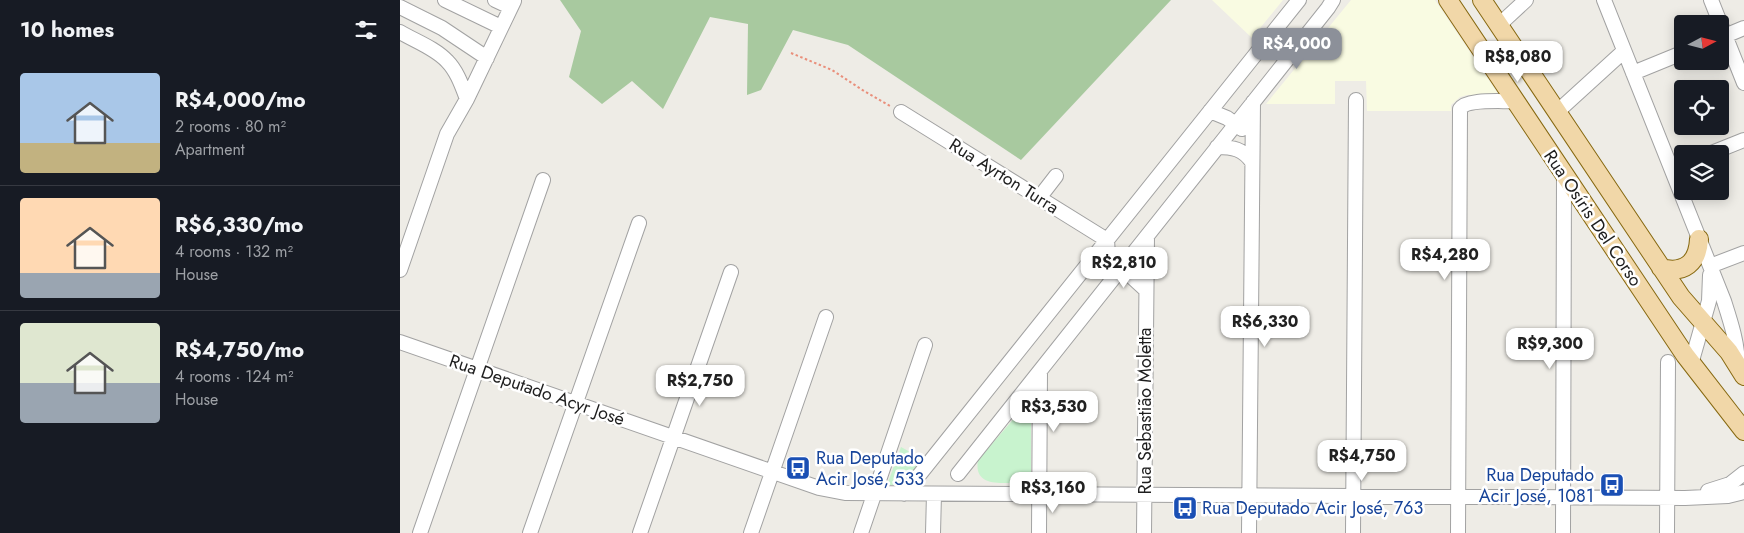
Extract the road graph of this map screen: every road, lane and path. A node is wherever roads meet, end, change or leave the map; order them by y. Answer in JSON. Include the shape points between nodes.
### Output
{"nodes":[{"id":1,"x":445,"y":0,"type":"edge"},
{"id":2,"x":494,"y":0,"type":"edge"},
{"id":3,"x":1299,"y":0,"type":"edge"},
{"id":4,"x":1333,"y":0,"type":"edge"},
{"id":5,"x":1448,"y":0,"type":"edge"},
{"id":6,"x":1482,"y":0,"type":"edge"},
{"id":7,"x":1526,"y":0,"type":"edge"},
{"id":8,"x":1604,"y":0,"type":"edge"},
{"id":9,"x":1711,"y":0,"type":"edge"},
{"id":10,"x":512,"y":4,"type":"edge"},
{"id":11,"x":400,"y":7,"type":"edge"},
{"id":12,"x":1716,"y":15,"type":"edge"},
{"id":13,"x":1499,"y":25,"type":"junction"},
{"id":14,"x":501,"y":27,"type":"junction"},
{"id":15,"x":1744,"y":28,"type":"edge"},
{"id":16,"x":400,"y":32,"type":"edge"},
{"id":17,"x":1729,"y":34,"type":"edge"},
{"id":18,"x":1729,"y":50,"type":"edge"},
{"id":19,"x":1624,"y":51,"type":"junction"},
{"id":20,"x":791,"y":52,"type":"dead end"},
{"id":21,"x":1518,"y":53,"type":"junction"},
{"id":22,"x":1674,"y":56,"type":"edge"},
{"id":23,"x":486,"y":58,"type":"junction"},
{"id":24,"x":1493,"y":68,"type":"junction"},
{"id":25,"x":1633,"y":73,"type":"junction"},
{"id":26,"x":1537,"y":82,"type":"junction"},
{"id":27,"x":1744,"y":83,"type":"edge"},
{"id":28,"x":467,"y":99,"type":"junction"},
{"id":29,"x":1356,"y":100,"type":"dead end"},
{"id":30,"x":1516,"y":101,"type":"junction"},
{"id":31,"x":1253,"y":102,"type":"junction"},
{"id":32,"x":1210,"y":111,"type":"junction"},
{"id":33,"x":901,"y":112,"type":"joint"},
{"id":34,"x":1557,"y":112,"type":"junction"},
{"id":35,"x":1236,"y":124,"type":"junction"},
{"id":36,"x":1252,"y":139,"type":"junction"},
{"id":37,"x":1744,"y":140,"type":"edge"},
{"id":38,"x":1729,"y":146,"type":"edge"},
{"id":39,"x":1217,"y":148,"type":"junction"},
{"id":40,"x":1674,"y":161,"type":"edge"},
{"id":41,"x":1252,"y":162,"type":"junction"},
{"id":42,"x":1564,"y":175,"type":"junction"},
{"id":43,"x":1056,"y":176,"type":"dead end"},
{"id":44,"x":542,"y":180,"type":"dead end"},
{"id":45,"x":1039,"y":198,"type":"junction"},
{"id":46,"x":1581,"y":199,"type":"junction"},
{"id":47,"x":1687,"y":200,"type":"edge"},
{"id":48,"x":1565,"y":208,"type":"junction"},
{"id":49,"x":639,"y":223,"type":"dead end"},
{"id":50,"x":1147,"y":236,"type":"junction"},
{"id":51,"x":1699,"y":239,"type":"junction"},
{"id":52,"x":1107,"y":240,"type":"junction"},
{"id":53,"x":1744,"y":253,"type":"edge"},
{"id":54,"x":1710,"y":266,"type":"junction"},
{"id":55,"x":1122,"y":267,"type":"junction"},
{"id":56,"x":1661,"y":268,"type":"junction"},
{"id":57,"x":400,"y":270,"type":"edge"},
{"id":58,"x":731,"y":272,"type":"dead end"},
{"id":59,"x":1145,"y":290,"type":"junction"},
{"id":60,"x":826,"y":317,"type":"dead end"},
{"id":61,"x":1702,"y":323,"type":"junction"},
{"id":62,"x":400,"y":342,"type":"edge"},
{"id":63,"x":925,"y":345,"type":"dead end"},
{"id":64,"x":1668,"y":362,"type":"dead end"},
{"id":65,"x":1691,"y":364,"type":"junction"},
{"id":66,"x":1742,"y":367,"type":"edge"},
{"id":67,"x":477,"y":369,"type":"junction"},
{"id":68,"x":1040,"y":371,"type":"junction"},
{"id":69,"x":576,"y":403,"type":"junction"},
{"id":70,"x":1744,"y":431,"type":"edge"},
{"id":71,"x":674,"y":437,"type":"junction"},
{"id":72,"x":772,"y":471,"type":"junction"},
{"id":73,"x":1744,"y":473,"type":"edge"},
{"id":74,"x":958,"y":474,"type":"dead end"},
{"id":75,"x":1744,"y":492,"type":"edge"},
{"id":76,"x":874,"y":494,"type":"junction"},
{"id":77,"x":904,"y":494,"type":"junction"},
{"id":78,"x":934,"y":494,"type":"junction"},
{"id":79,"x":1039,"y":494,"type":"junction"},
{"id":80,"x":1144,"y":495,"type":"junction"},
{"id":81,"x":1249,"y":496,"type":"junction"},
{"id":82,"x":1353,"y":496,"type":"junction"},
{"id":83,"x":1459,"y":497,"type":"junction"},
{"id":84,"x":1563,"y":497,"type":"junction"},
{"id":85,"x":1667,"y":498,"type":"junction"},
{"id":86,"x":1685,"y":498,"type":"junction"},
{"id":87,"x":420,"y":533,"type":"edge"},
{"id":88,"x":530,"y":533,"type":"edge"},
{"id":89,"x":640,"y":533,"type":"edge"},
{"id":90,"x":751,"y":533,"type":"edge"},
{"id":91,"x":860,"y":533,"type":"edge"},
{"id":92,"x":933,"y":533,"type":"edge"},
{"id":93,"x":1039,"y":533,"type":"edge"},
{"id":94,"x":1144,"y":533,"type":"edge"},
{"id":95,"x":1249,"y":533,"type":"edge"},
{"id":96,"x":1353,"y":533,"type":"edge"},
{"id":97,"x":1458,"y":533,"type":"edge"},
{"id":98,"x":1563,"y":533,"type":"edge"},
{"id":99,"x":1667,"y":533,"type":"edge"}],
"edges":[{"from":1,"to":14,"type":"street"},
{"from":2,"to":10,"type":"street"},
{"from":3,"to":32,"type":"street"},
{"from":4,"to":31,"type":"street"},
{"from":5,"to":24,"type":"main road","name":"Rua Osíris Del Corso"},
{"from":6,"to":13,"type":"main road","name":"Rua Osíris Del Corso"},
{"from":7,"to":13,"type":"street"},
{"from":8,"to":19,"type":"street"},
{"from":9,"to":12,"type":"street"},
{"from":10,"to":14,"type":"street"},
{"from":11,"to":23,"type":"street","via":[[442,28]]},
{"from":13,"to":21,"type":"main road","name":"Rua Osíris Del Corso"},
{"from":14,"to":23,"type":"street"},
{"from":15,"to":17,"type":"street"},
{"from":16,"to":28,"type":"street","via":[[447,61]]},
{"from":18,"to":27,"type":"street"},
{"from":19,"to":25,"type":"street"},
{"from":19,"to":34,"type":"street"},
{"from":20,"to":33,"type":"path","via":[[832,70]]},
{"from":21,"to":24,"type":"main road","via":[[1513,67],[1500,71]]},
{"from":21,"to":26,"type":"main road","name":"Rua Osíris Del Corso"},
{"from":22,"to":25,"type":"street"},
{"from":23,"to":28,"type":"street"},
{"from":24,"to":30,"type":"main road","name":"Rua Osíris Del Corso"},
{"from":25,"to":40,"type":"street"},
{"from":26,"to":30,"type":"main road","via":[[1522,82],[1517,87]]},
{"from":26,"to":34,"type":"main road","name":"Rua Osíris Del Corso"},
{"from":28,"to":57,"type":"street","via":[[447,134]]},
{"from":29,"to":82,"type":"street"},
{"from":30,"to":42,"type":"main road","name":"Rua Osíris Del Corso"},
{"from":30,"to":83,"type":"street","via":[[1472,102],[1460,109]]},
{"from":31,"to":35,"type":"street"},
{"from":31,"to":36,"type":"street"},
{"from":32,"to":35,"type":"street"},
{"from":32,"to":52,"type":"street"},
{"from":33,"to":45,"type":"street","name":"Rua Ayrton Turra"},
{"from":34,"to":56,"type":"main road","name":"Rua Osíris Del Corso"},
{"from":35,"to":36,"type":"street"},
{"from":35,"to":39,"type":"street"},
{"from":36,"to":41,"type":"street"},
{"from":37,"to":38,"type":"street"},
{"from":39,"to":41,"type":"street","via":[[1242,151]]},
{"from":39,"to":50,"type":"street"},
{"from":41,"to":81,"type":"street"},
{"from":42,"to":46,"type":"main road","name":"Rua Osíris Del Corso"},
{"from":42,"to":48,"type":"street"},
{"from":43,"to":45,"type":"street"},
{"from":44,"to":67,"type":"street"},
{"from":45,"to":52,"type":"street","name":"Rua Ayrton Turra"},
{"from":46,"to":48,"type":"street"},
{"from":46,"to":65,"type":"main road","name":"Rua Osíris Del Corso"},
{"from":47,"to":51,"type":"street"},
{"from":48,"to":84,"type":"street"},
{"from":49,"to":69,"type":"street"},
{"from":50,"to":55,"type":"street"},
{"from":50,"to":59,"type":"street","name":"Rua Sebastião Moletta"},
{"from":51,"to":54,"type":"street"},
{"from":51,"to":56,"type":"main road","via":[[1699,249],[1688,265],[1680,269]]},
{"from":52,"to":55,"type":"street","via":[[1108,255]]},
{"from":52,"to":77,"type":"street"},
{"from":53,"to":54,"type":"street"},
{"from":54,"to":61,"type":"street","via":[[1709,301]]},
{"from":54,"to":66,"type":"street","via":[[1733,327]]},
{"from":55,"to":59,"type":"street"},
{"from":55,"to":68,"type":"street"},
{"from":56,"to":61,"type":"main road","name":"Rua Osíris Del Corso"},
{"from":58,"to":71,"type":"street"},
{"from":59,"to":80,"type":"street","name":"Rua Sebastião Moletta"},
{"from":60,"to":72,"type":"street"},
{"from":61,"to":65,"type":"street"},
{"from":61,"to":66,"type":"main road","name":"Rua Osíris Del Corso"},
{"from":62,"to":67,"type":"street","name":"Rua Deputado Acyr José"},
{"from":63,"to":76,"type":"street"},
{"from":64,"to":85,"type":"street"},
{"from":65,"to":70,"type":"main road","name":"Rua Osíris Del Corso"},
{"from":67,"to":69,"type":"street","name":"Rua Deputado Acyr José"},
{"from":67,"to":87,"type":"street"},
{"from":68,"to":74,"type":"street"},
{"from":68,"to":79,"type":"street"},
{"from":69,"to":71,"type":"street","name":"Rua Deputado Acyr José"},
{"from":69,"to":88,"type":"street"},
{"from":71,"to":72,"type":"street","name":"Rua Deputado Acyr José"},
{"from":71,"to":89,"type":"street"},
{"from":72,"to":76,"type":"street","name":"Rua Deputado Acyr José","via":[[833,491]]},
{"from":72,"to":90,"type":"street"},
{"from":73,"to":86,"type":"street","name":"Rua Deputado Acyr José","via":[[1730,484]]},
{"from":75,"to":86,"type":"street","name":"Rua Deputado Acyr José"},
{"from":76,"to":77,"type":"street","name":"Rua Deputado Acyr José"},
{"from":76,"to":91,"type":"street"},
{"from":77,"to":78,"type":"street","name":"Rua Deputado Acyr José"},
{"from":78,"to":79,"type":"street","name":"Rua Deputado Acyr José"},
{"from":78,"to":92,"type":"street"},
{"from":79,"to":80,"type":"street","name":"Rua Deputado Acyr José"},
{"from":79,"to":93,"type":"street"},
{"from":80,"to":81,"type":"street","name":"Rua Deputado Acyr José"},
{"from":80,"to":94,"type":"street","name":"Rua Sebastião Moletta"},
{"from":81,"to":82,"type":"street","name":"Rua Deputado Acyr José"},
{"from":81,"to":95,"type":"street"},
{"from":82,"to":83,"type":"street","name":"Rua Deputado Acyr José"},
{"from":82,"to":96,"type":"street"},
{"from":83,"to":84,"type":"street","name":"Rua Deputado Acyr José"},
{"from":83,"to":97,"type":"street"},
{"from":84,"to":85,"type":"street","name":"Rua Deputado Acyr José"},
{"from":84,"to":98,"type":"street"},
{"from":85,"to":86,"type":"street","name":"Rua Deputado Acyr José"},
{"from":85,"to":99,"type":"street"}]}
